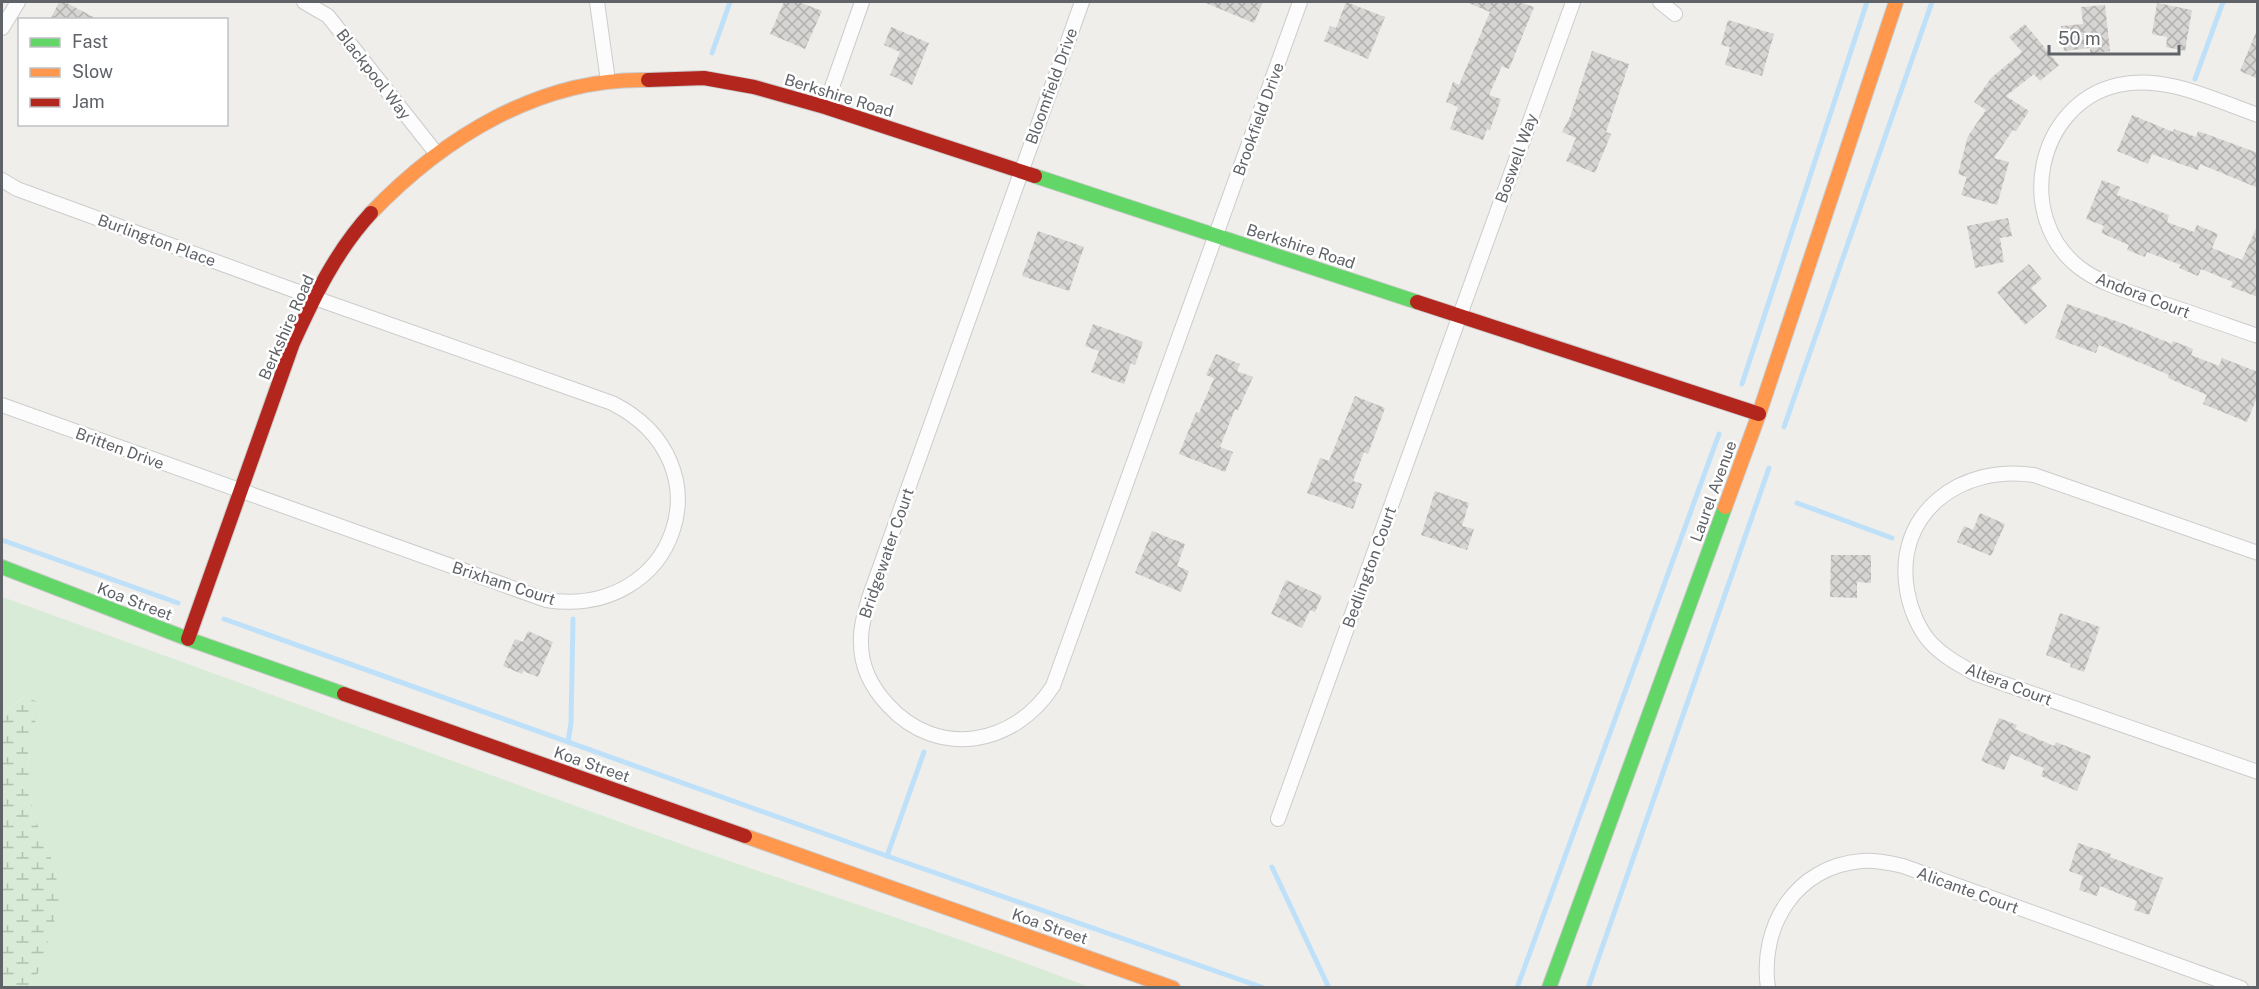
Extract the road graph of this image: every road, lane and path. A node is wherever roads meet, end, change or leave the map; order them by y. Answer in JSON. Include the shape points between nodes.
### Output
{"nodes":[{"id":1,"x":18,"y":2,"type":"edge"},
{"id":2,"x":304,"y":2,"type":"edge"},
{"id":3,"x":597,"y":2,"type":"edge"},
{"id":4,"x":862,"y":2,"type":"edge"},
{"id":5,"x":1082,"y":2,"type":"edge"},
{"id":6,"x":1300,"y":2,"type":"edge"},
{"id":7,"x":1573,"y":2,"type":"edge"},
{"id":8,"x":1660,"y":2,"type":"edge"},
{"id":9,"x":1896,"y":2,"type":"edge"},
{"id":10,"x":1675,"y":14,"type":"dead end"},
{"id":11,"x":2,"y":28,"type":"edge"},
{"id":12,"x":608,"y":81,"type":"junction"},
{"id":13,"x":825,"y":107,"type":"junction"},
{"id":14,"x":2258,"y":115,"type":"edge"},
{"id":15,"x":436,"y":153,"type":"junction"},
{"id":16,"x":1021,"y":171,"type":"junction"},
{"id":17,"x":2,"y":180,"type":"edge"},
{"id":18,"x":1217,"y":236,"type":"junction"},
{"id":19,"x":313,"y":298,"type":"junction"},
{"id":20,"x":1460,"y":314,"type":"junction"},
{"id":21,"x":2258,"y":336,"type":"edge"},
{"id":22,"x":2,"y":405,"type":"edge"},
{"id":23,"x":1759,"y":414,"type":"junction"},
{"id":24,"x":240,"y":490,"type":"junction"},
{"id":25,"x":2258,"y":553,"type":"edge"},
{"id":26,"x":2,"y":567,"type":"edge"},
{"id":27,"x":188,"y":639,"type":"junction"},
{"id":28,"x":2258,"y":772,"type":"edge"},
{"id":29,"x":1278,"y":819,"type":"dead end"},
{"id":30,"x":1173,"y":987,"type":"edge"},
{"id":31,"x":1549,"y":987,"type":"edge"},
{"id":32,"x":1768,"y":987,"type":"edge"},
{"id":33,"x":2241,"y":987,"type":"edge"}],
"edges":[{"from":1,"to":11,"type":"street"},
{"from":2,"to":15,"type":"street","name":"Blackpool Way","via":[[328,16]]},
{"from":3,"to":12,"type":"street"},
{"from":4,"to":13,"type":"street"},
{"from":5,"to":16,"type":"street","name":"Bloomfield Drive"},
{"from":6,"to":18,"type":"street","name":"Brookfield Drive"},
{"from":7,"to":20,"type":"street","name":"Boswell Way"},
{"from":8,"to":10,"type":"street"},
{"from":9,"to":23,"type":"main road","name":"Laurel Avenue"},
{"from":12,"to":13,"type":"main road","name":"Berkshire Road","via":[[710,79],[765,89]]},
{"from":12,"to":15,"type":"main road","name":"Berkshire Road","via":[[520,106],[478,125]]},
{"from":13,"to":16,"type":"main road","name":"Berkshire Road"},
{"from":14,"to":21,"type":"street","name":"Andora Court","via":[[2177,87],[2117,85],[2084,100],[2064,118],[2050,141],[2040,183],[2049,228],[2080,268],[2115,286]]},
{"from":15,"to":19,"type":"main road","name":"Berkshire Road","via":[[367,217]]},
{"from":16,"to":18,"type":"main road","name":"Berkshire Road"},
{"from":16,"to":18,"type":"street","name":"Bridgewater Court","via":[[862,625],[863,661],[881,698],[916,727],[937,736],[980,738],[998,733],[1032,712],[1053,686]]},
{"from":17,"to":19,"type":"street","name":"Burlington Place","via":[[17,189]]},
{"from":18,"to":20,"type":"main road","name":"Berkshire Road"},
{"from":19,"to":24,"type":"main road","name":"Berkshire Road"},
{"from":19,"to":24,"type":"street","name":"Brixham Court","via":[[627,410],[653,433],[670,460],[678,491],[673,529],[665,548],[639,580],[606,597],[563,603]]},
{"from":20,"to":23,"type":"main road","name":"Berkshire Road"},
{"from":20,"to":29,"type":"street","name":"Bedlington Court"},
{"from":22,"to":24,"type":"street","name":"Britten Drive"},
{"from":23,"to":31,"type":"main road","name":"Laurel Avenue"},
{"from":24,"to":27,"type":"main road","name":"Berkshire Road"},
{"from":25,"to":28,"type":"street","name":"Altera Court","via":[[2034,475],[2015,472],[1978,477],[1944,495],[1915,529],[1905,569],[1909,600],[1917,621],[1930,642],[1951,661],[1976,674]]},
{"from":26,"to":27,"type":"main road","name":"Koa Street"},
{"from":27,"to":30,"type":"main road","name":"Koa Street"},
{"from":32,"to":33,"type":"street","name":"Alicante Court","via":[[1768,941],[1791,897],[1829,869],[1863,861],[1903,866]]}]}
